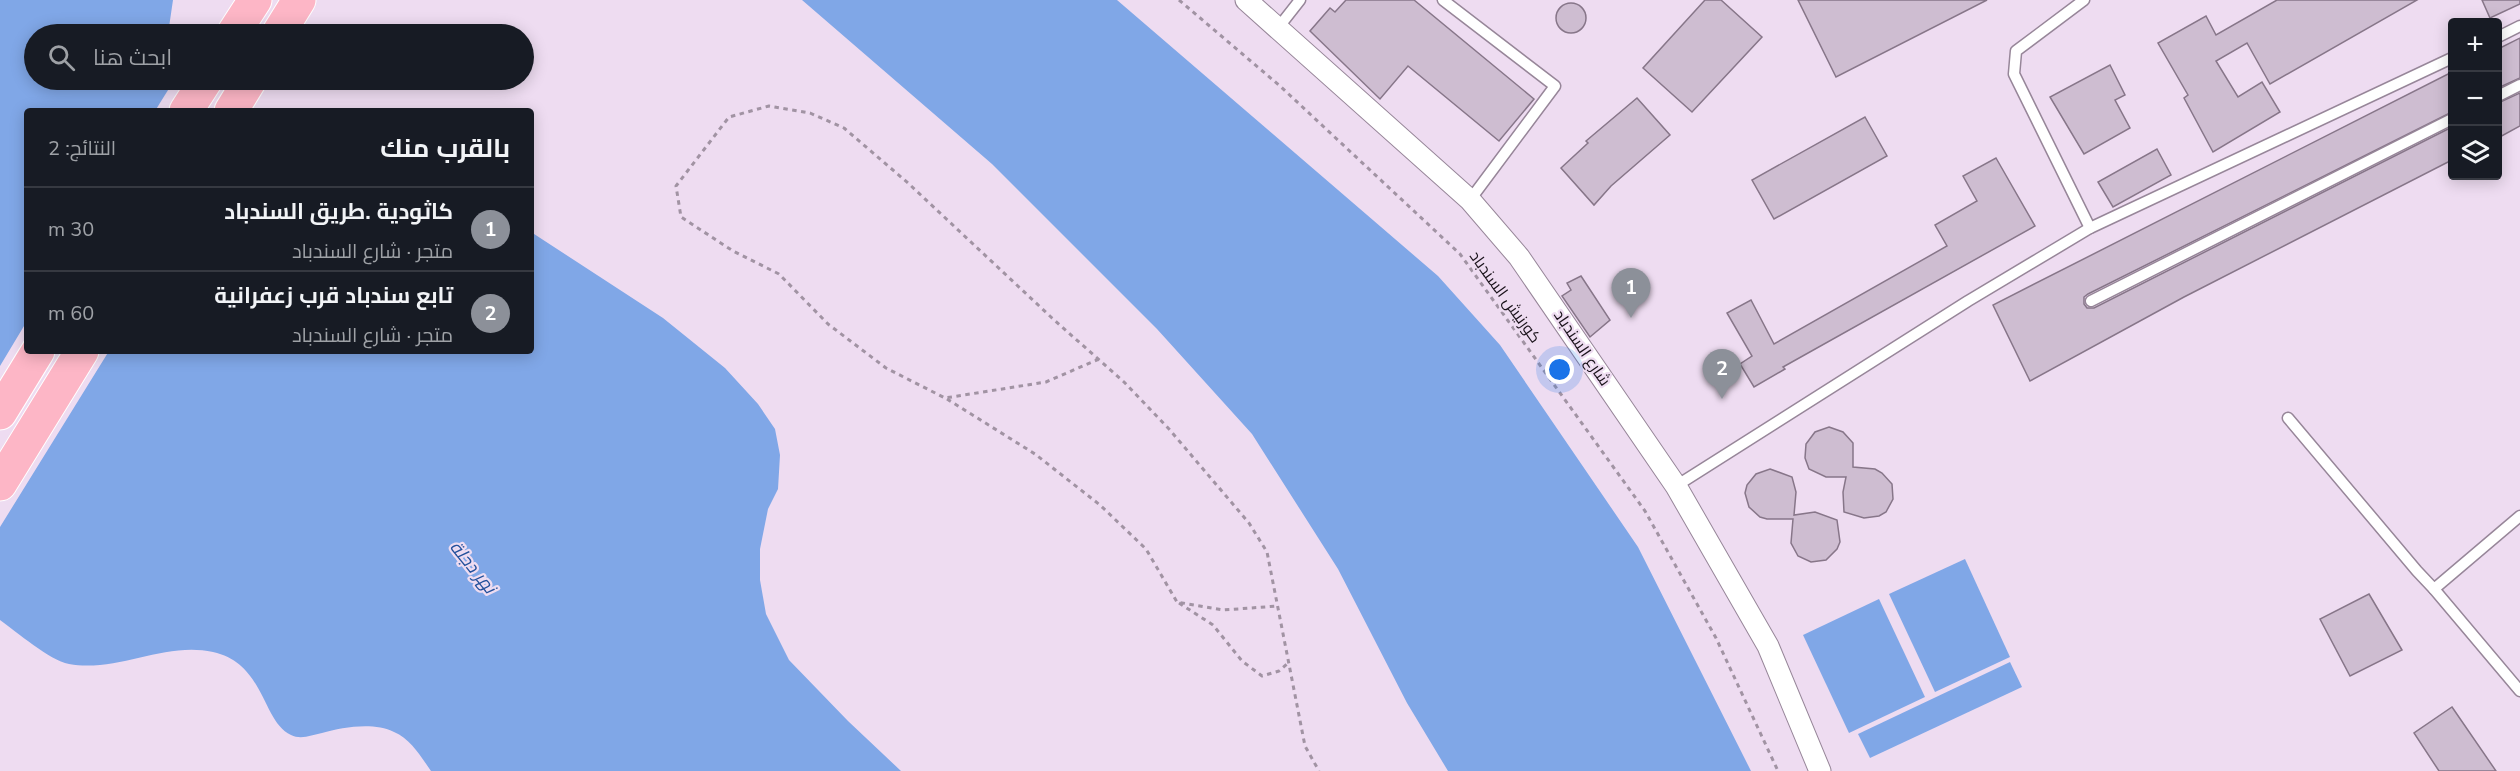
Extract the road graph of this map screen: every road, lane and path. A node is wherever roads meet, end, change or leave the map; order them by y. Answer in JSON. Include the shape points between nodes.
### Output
{"nodes":[{"id":1,"x":255,"y":0,"type":"edge"},
{"id":2,"x":299,"y":0,"type":"edge"},
{"id":3,"x":1179,"y":0,"type":"edge"},
{"id":4,"x":1246,"y":0,"type":"edge"},
{"id":5,"x":1300,"y":0,"type":"edge"},
{"id":6,"x":1443,"y":0,"type":"edge"},
{"id":7,"x":2084,"y":0,"type":"edge"},
{"id":8,"x":240,"y":24,"type":"edge"},
{"id":9,"x":284,"y":24,"type":"edge"},
{"id":10,"x":2520,"y":26,"type":"edge"},
{"id":11,"x":1278,"y":28,"type":"junction"},
{"id":12,"x":2502,"y":35,"type":"edge"},
{"id":13,"x":2448,"y":60,"type":"edge"},
{"id":14,"x":2520,"y":85,"type":"edge"},
{"id":15,"x":200,"y":90,"type":"edge"},
{"id":16,"x":244,"y":90,"type":"edge"},
{"id":17,"x":2502,"y":94,"type":"edge"},
{"id":18,"x":188,"y":108,"type":"edge"},
{"id":19,"x":233,"y":108,"type":"edge"},
{"id":20,"x":2448,"y":121,"type":"edge"},
{"id":21,"x":1470,"y":200,"type":"junction"},
{"id":22,"x":2090,"y":228,"type":"junction"},
{"id":23,"x":2091,"y":301,"type":"dead end"},
{"id":24,"x":36,"y":354,"type":"edge"},
{"id":25,"x":80,"y":354,"type":"edge"},
{"id":26,"x":1099,"y":359,"type":"junction"},
{"id":27,"x":945,"y":398,"type":"junction"},
{"id":28,"x":0,"y":413,"type":"edge"},
{"id":29,"x":2288,"y":418,"type":"dead end"},
{"id":30,"x":0,"y":484,"type":"edge"},
{"id":31,"x":1676,"y":486,"type":"junction"},
{"id":32,"x":2520,"y":516,"type":"edge"},
{"id":33,"x":2434,"y":589,"type":"junction"},
{"id":34,"x":1177,"y":602,"type":"junction"},
{"id":35,"x":1278,"y":606,"type":"junction"},
{"id":36,"x":1288,"y":663,"type":"junction"},
{"id":37,"x":2520,"y":691,"type":"edge"},
{"id":38,"x":1319,"y":771,"type":"edge"},
{"id":39,"x":1778,"y":771,"type":"edge"},
{"id":40,"x":1820,"y":771,"type":"edge"}],
"edges":[{"from":1,"to":8,"type":"highway"},
{"from":2,"to":9,"type":"highway"},
{"from":3,"to":39,"type":"path","name":"كورنيش السندباد","via":[[1280,86],[1460,254],[1645,511],[1716,638]]},
{"from":4,"to":11,"type":"street","name":"شارع السندباد"},
{"from":5,"to":11,"type":"lane"},
{"from":6,"to":21,"type":"lane","via":[[1555,86]]},
{"from":7,"to":22,"type":"lane","via":[[2016,51],[2013,74]]},
{"from":10,"to":12,"type":"lane"},
{"from":11,"to":21,"type":"street","name":"شارع السندباد"},
{"from":13,"to":22,"type":"lane"},
{"from":14,"to":17,"type":"lane"},
{"from":15,"to":18,"type":"highway"},
{"from":16,"to":19,"type":"highway"},
{"from":20,"to":23,"type":"lane"},
{"from":21,"to":31,"type":"street","name":"شارع السندباد","via":[[1519,257]]},
{"from":22,"to":31,"type":"lane"},
{"from":24,"to":28,"type":"highway"},
{"from":25,"to":30,"type":"highway"},
{"from":26,"to":27,"type":"path","via":[[1046,382]]},
{"from":26,"to":27,"type":"path","via":[[844,128],[810,113],[769,106],[729,117],[676,186],[681,218],[779,274],[828,324],[886,368]]},
{"from":26,"to":35,"type":"path","via":[[1169,429],[1249,524],[1267,552]]},
{"from":27,"to":34,"type":"path","via":[[1035,454],[1100,505],[1146,549]]},
{"from":29,"to":33,"type":"lane"},
{"from":31,"to":40,"type":"street","name":"شارع السندباد","via":[[1768,646]]},
{"from":32,"to":33,"type":"lane"},
{"from":33,"to":37,"type":"lane"},
{"from":34,"to":35,"type":"path","via":[[1223,610]]},
{"from":34,"to":36,"type":"path","via":[[1213,626],[1242,661],[1262,676]]},
{"from":35,"to":36,"type":"path"},
{"from":36,"to":38,"type":"path","via":[[1305,746]]}]}
